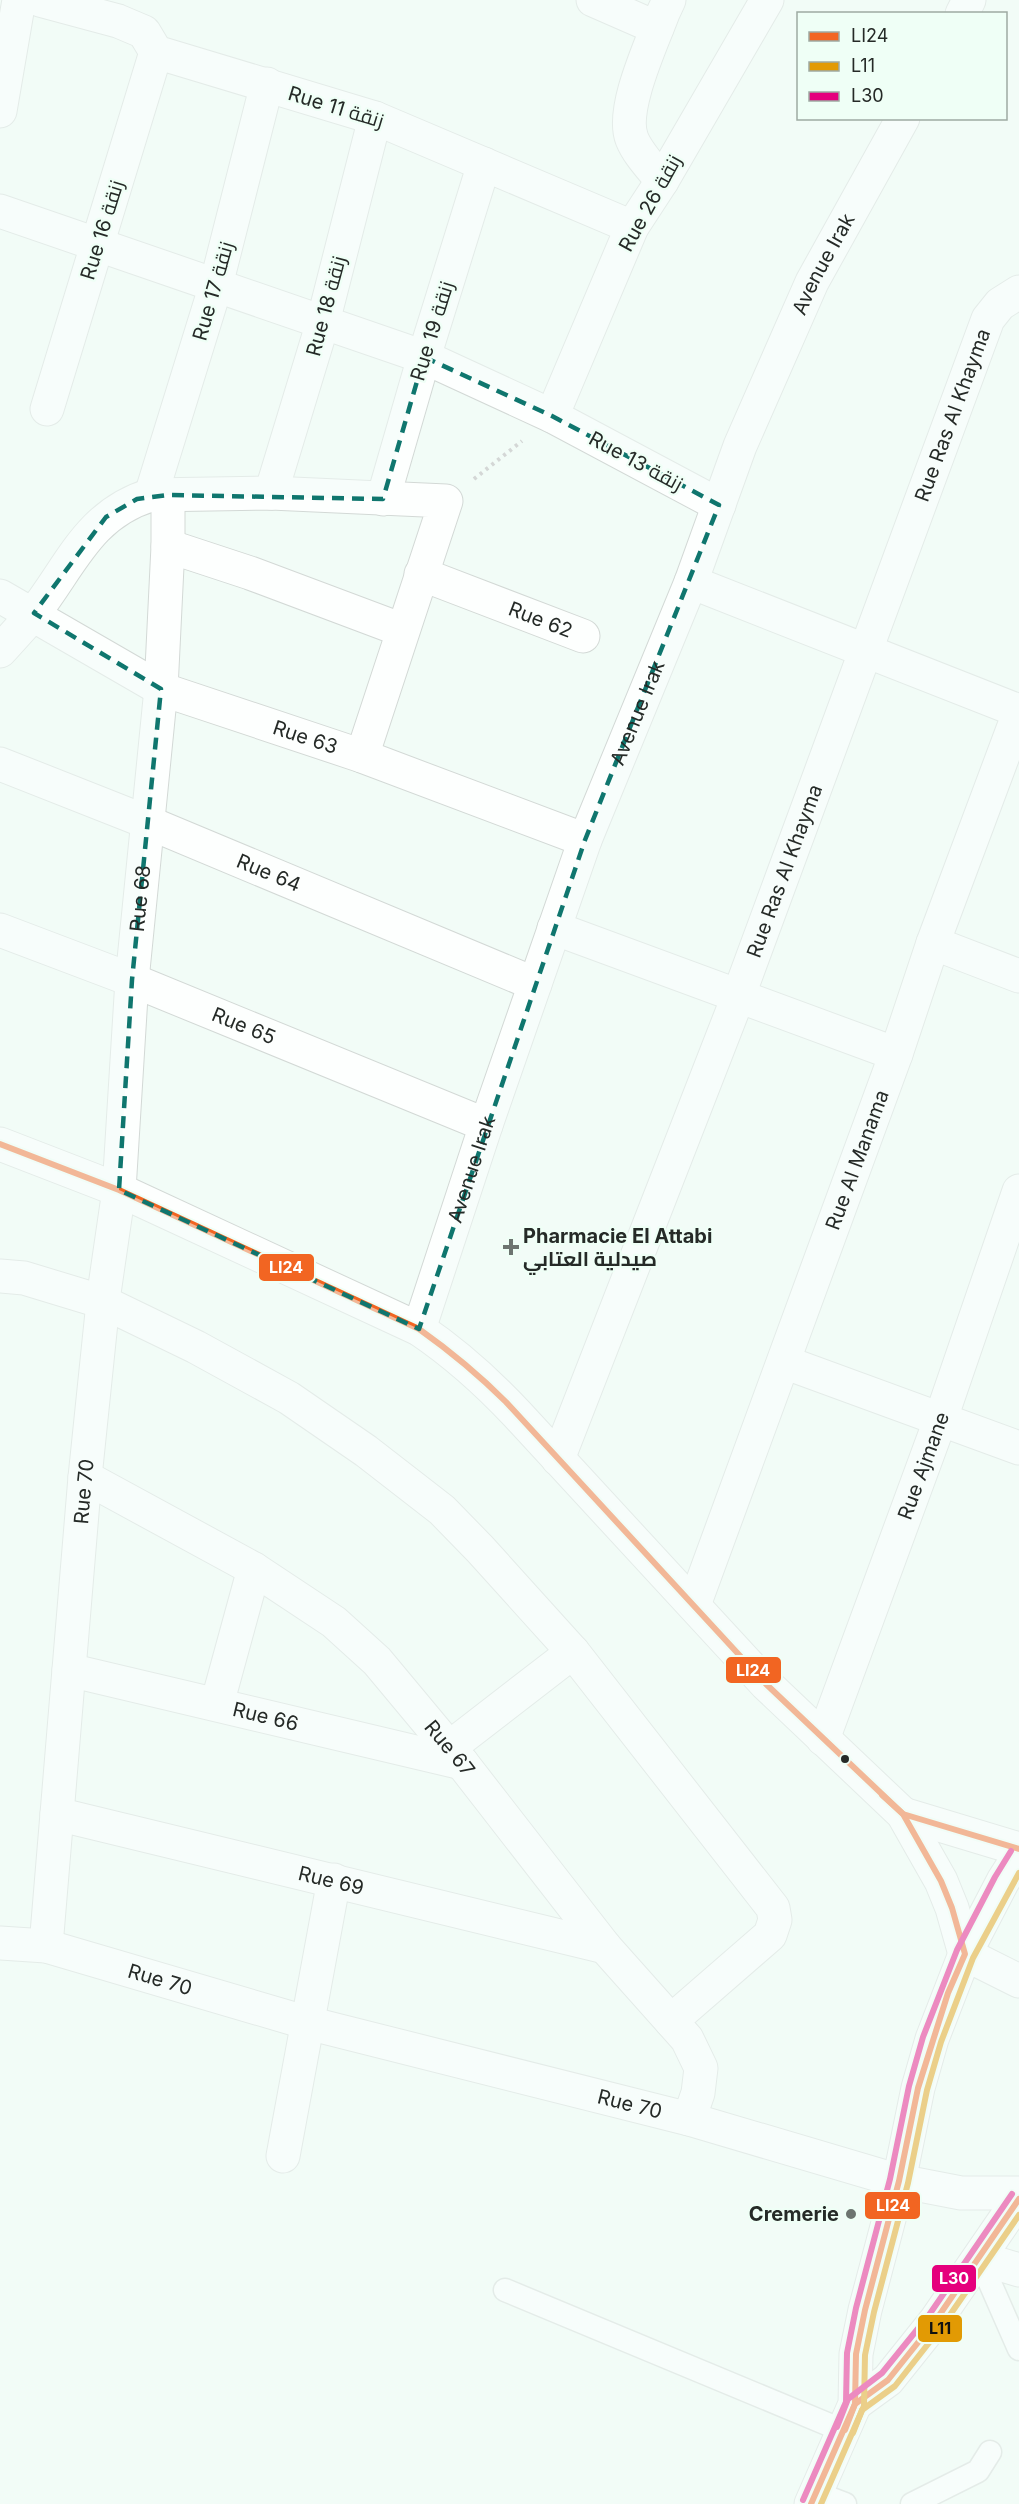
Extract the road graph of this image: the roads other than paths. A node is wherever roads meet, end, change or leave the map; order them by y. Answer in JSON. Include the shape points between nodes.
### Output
{"nodes":[{"id":1,"x":19,"y":0,"type":"edge"},
{"id":2,"x":40,"y":0,"type":"edge"},
{"id":3,"x":593,"y":0,"type":"edge"},
{"id":4,"x":767,"y":0,"type":"edge"},
{"id":5,"x":663,"y":14,"type":"edge"},
{"id":6,"x":156,"y":52,"type":"junction"},
{"id":7,"x":267,"y":84,"type":"junction"},
{"id":8,"x":0,"y":111,"type":"edge"},
{"id":9,"x":375,"y":118,"type":"junction"},
{"id":10,"x":902,"y":120,"type":"edge"},
{"id":11,"x":484,"y":164,"type":"junction"},
{"id":12,"x":662,"y":181,"type":"junction"},
{"id":13,"x":0,"y":211,"type":"edge"},
{"id":14,"x":632,"y":227,"type":"junction"},
{"id":15,"x":98,"y":244,"type":"junction"},
{"id":16,"x":216,"y":285,"type":"junction"},
{"id":17,"x":1019,"y":292,"type":"edge"},
{"id":18,"x":323,"y":322,"type":"junction"},
{"id":19,"x":424,"y":357,"type":"junction"},
{"id":20,"x":47,"y":409,"type":"dead end"},
{"id":21,"x":552,"y":416,"type":"junction"},
{"id":22,"x":271,"y":493,"type":"junction"},
{"id":23,"x":160,"y":495,"type":"junction"},
{"id":24,"x":384,"y":499,"type":"junction"},
{"id":25,"x":719,"y":505,"type":"junction"},
{"id":26,"x":168,"y":546,"type":"junction"},
{"id":27,"x":421,"y":574,"type":"junction"},
{"id":28,"x":691,"y":582,"type":"junction"},
{"id":29,"x":0,"y":596,"type":"edge"},
{"id":30,"x":34,"y":613,"type":"junction"},
{"id":31,"x":402,"y":630,"type":"junction"},
{"id":32,"x":583,"y":636,"type":"dead end"},
{"id":33,"x":866,"y":650,"type":"junction"},
{"id":34,"x":0,"y":651,"type":"edge"},
{"id":35,"x":161,"y":689,"type":"junction"},
{"id":36,"x":1019,"y":712,"type":"edge"},
{"id":37,"x":362,"y":756,"type":"junction"},
{"id":38,"x":0,"y":764,"type":"edge"},
{"id":39,"x":147,"y":822,"type":"junction"},
{"id":40,"x":585,"y":840,"type":"junction"},
{"id":41,"x":554,"y":928,"type":"junction"},
{"id":42,"x":0,"y":930,"type":"edge"},
{"id":43,"x":933,"y":943,"type":"junction"},
{"id":44,"x":1019,"y":976,"type":"edge"},
{"id":45,"x":132,"y":980,"type":"junction"},
{"id":46,"x":535,"y":984,"type":"junction"},
{"id":47,"x":738,"y":997,"type":"junction"},
{"id":48,"x":896,"y":1054,"type":"junction"},
{"id":49,"x":486,"y":1125,"type":"junction"},
{"id":50,"x":0,"y":1144,"type":"edge"},
{"id":51,"x":119,"y":1190,"type":"junction"},
{"id":52,"x":1019,"y":1191,"type":"edge"},
{"id":53,"x":110,"y":1251,"type":"joint"},
{"id":54,"x":0,"y":1276,"type":"edge"},
{"id":55,"x":103,"y":1298,"type":"junction"},
{"id":56,"x":419,"y":1329,"type":"junction"},
{"id":57,"x":784,"y":1362,"type":"junction"},
{"id":58,"x":941,"y":1418,"type":"junction"},
{"id":59,"x":1019,"y":1448,"type":"edge"},
{"id":60,"x":558,"y":1459,"type":"junction"},
{"id":61,"x":85,"y":1477,"type":"junction"},
{"id":62,"x":254,"y":1569,"type":"junction"},
{"id":63,"x":694,"y":1605,"type":"junction"},
{"id":64,"x":573,"y":1652,"type":"junction"},
{"id":65,"x":69,"y":1670,"type":"junction"},
{"id":66,"x":217,"y":1704,"type":"junction"},
{"id":67,"x":823,"y":1739,"type":"junction"},
{"id":68,"x":456,"y":1755,"type":"junction"},
{"id":69,"x":57,"y":1814,"type":"junction"},
{"id":70,"x":903,"y":1814,"type":"junction"},
{"id":71,"x":1019,"y":1849,"type":"edge"},
{"id":72,"x":1019,"y":1856,"type":"edge"},
{"id":73,"x":334,"y":1881,"type":"junction"},
{"id":74,"x":0,"y":1943,"type":"edge"},
{"id":75,"x":46,"y":1946,"type":"junction"},
{"id":76,"x":604,"y":1947,"type":"junction"},
{"id":77,"x":965,"y":1954,"type":"junction"},
{"id":78,"x":1019,"y":1981,"type":"edge"},
{"id":79,"x":671,"y":2021,"type":"junction"},
{"id":80,"x":308,"y":2023,"type":"junction"},
{"id":81,"x":689,"y":2119,"type":"junction"},
{"id":82,"x":283,"y":2156,"type":"dead end"},
{"id":83,"x":899,"y":2181,"type":"junction"},
{"id":84,"x":1019,"y":2193,"type":"edge"},
{"id":85,"x":1019,"y":2199,"type":"edge"},
{"id":86,"x":980,"y":2258,"type":"junction"},
{"id":87,"x":1019,"y":2270,"type":"edge"},
{"id":88,"x":505,"y":2290,"type":"dead end"},
{"id":89,"x":1019,"y":2349,"type":"edge"},
{"id":90,"x":849,"y":2418,"type":"junction"},
{"id":91,"x":990,"y":2452,"type":"dead end"},
{"id":92,"x":824,"y":2500,"type":"edge"},
{"id":93,"x":912,"y":2504,"type":"edge"}],
"edges":[{"from":1,"to":8,"type":"street"},
{"from":2,"to":6,"type":"street","via":[[144,32]]},
{"from":3,"to":5,"type":"street"},
{"from":4,"to":12,"type":"street","name":"Rue 26 زنقة"},
{"from":5,"to":12,"type":"street","via":[[630,105],[628,123],[632,138]]},
{"from":6,"to":7,"type":"street","name":"Rue 11 زنقة"},
{"from":6,"to":15,"type":"street","name":"Rue 16 زنقة"},
{"from":7,"to":9,"type":"street","name":"Rue 11 زنقة"},
{"from":7,"to":16,"type":"street","name":"Rue 17 زنقة"},
{"from":9,"to":11,"type":"street","name":"Rue 11 زنقة"},
{"from":9,"to":18,"type":"street","name":"Rue 18 زنقة"},
{"from":10,"to":25,"type":"street","name":"Avenue Irak","via":[[812,282],[740,446]]},
{"from":11,"to":14,"type":"street","name":"Rue 11 زنقة"},
{"from":11,"to":19,"type":"street","name":"Rue 19 زنقة"},
{"from":12,"to":14,"type":"street","name":"Rue 26 زنقة"},
{"from":13,"to":15,"type":"street","name":"Rue 13 زنقة"},
{"from":14,"to":21,"type":"street","name":"Rue 26 زنقة"},
{"from":15,"to":16,"type":"street","name":"Rue 13 زنقة"},
{"from":15,"to":20,"type":"street","name":"Rue 16 زنقة"},
{"from":16,"to":18,"type":"street","name":"Rue 13 زنقة"},
{"from":16,"to":23,"type":"street","name":"Rue 17 زنقة"},
{"from":17,"to":33,"type":"street","name":"Rue Ras Al Khayma","via":[[1000,304],[988,318]]},
{"from":18,"to":19,"type":"street","name":"Rue 13 زنقة"},
{"from":18,"to":22,"type":"street","name":"Rue 18 زنقة"},
{"from":19,"to":21,"type":"street","name":"Rue 13 زنقة"},
{"from":19,"to":24,"type":"street","name":"Rue 19 زنقة"},
{"from":21,"to":25,"type":"street","name":"Rue 13 زنقة"},
{"from":22,"to":23,"type":"street"},
{"from":22,"to":24,"type":"street"},
{"from":23,"to":26,"type":"street","name":"Rue 17 زنقة"},
{"from":23,"to":30,"type":"street","via":[[120,508],[106,517]]},
{"from":24,"to":27,"type":"street","via":[[446,501]]},
{"from":25,"to":28,"type":"street","name":"Avenue Irak"},
{"from":26,"to":31,"type":"street"},
{"from":26,"to":35,"type":"street","name":"Rue 68"},
{"from":27,"to":31,"type":"street"},
{"from":27,"to":32,"type":"street","name":"Rue 62"},
{"from":28,"to":33,"type":"street"},
{"from":28,"to":40,"type":"street","name":"Avenue Irak"},
{"from":29,"to":30,"type":"street","name":"Rue 63"},
{"from":30,"to":34,"type":"street"},
{"from":30,"to":35,"type":"street","name":"Rue 63"},
{"from":31,"to":37,"type":"street"},
{"from":33,"to":36,"type":"street"},
{"from":33,"to":47,"type":"street","name":"Rue Ras Al Khayma"},
{"from":35,"to":37,"type":"street","name":"Rue 63"},
{"from":35,"to":39,"type":"street","name":"Rue 68"},
{"from":36,"to":43,"type":"street","name":"Rue Al Manama"},
{"from":37,"to":40,"type":"street","name":"Rue 63"},
{"from":38,"to":39,"type":"street","name":"Rue 64"},
{"from":39,"to":45,"type":"street","name":"Rue 68"},
{"from":39,"to":46,"type":"street","name":"Rue 64"},
{"from":40,"to":41,"type":"street","name":"Avenue Irak"},
{"from":41,"to":46,"type":"street","name":"Avenue Irak"},
{"from":41,"to":47,"type":"street"},
{"from":42,"to":45,"type":"street","name":"Rue 65"},
{"from":43,"to":44,"type":"street"},
{"from":43,"to":48,"type":"street","name":"Rue Al Manama"},
{"from":45,"to":49,"type":"street","name":"Rue 65"},
{"from":45,"to":51,"type":"street","name":"Rue 68"},
{"from":46,"to":49,"type":"street","name":"Avenue Irak"},
{"from":47,"to":48,"type":"street"},
{"from":47,"to":60,"type":"street","name":"Rue Ras Al Khayma"},
{"from":48,"to":57,"type":"street","name":"Rue Al Manama"},
{"from":49,"to":56,"type":"street","name":"Avenue Irak"},
{"from":50,"to":51,"type":"street"},
{"from":51,"to":53,"type":"street","name":"Rue 68"},
{"from":51,"to":56,"type":"street"},
{"from":52,"to":58,"type":"street","name":"Rue Ajmane"},
{"from":53,"to":55,"type":"street","name":"Rue 70"},
{"from":54,"to":55,"type":"street","via":[[24,1278]]},
{"from":55,"to":61,"type":"street","name":"Rue 70"},
{"from":55,"to":64,"type":"street","via":[[289,1398],[366,1451],[442,1510]]},
{"from":56,"to":60,"type":"street","via":[[489,1384]]},
{"from":57,"to":58,"type":"street"},
{"from":57,"to":63,"type":"street","name":"Rue Al Manama"},
{"from":58,"to":59,"type":"street"},
{"from":58,"to":67,"type":"street","name":"Rue Ajmane"},
{"from":60,"to":63,"type":"street"},
{"from":61,"to":62,"type":"street","name":"Rue 67"},
{"from":61,"to":65,"type":"street","name":"Rue 70"},
{"from":62,"to":66,"type":"street"},
{"from":62,"to":68,"type":"street","name":"Rue 67","via":[[352,1637]]},
{"from":63,"to":67,"type":"street"},
{"from":64,"to":68,"type":"street"},
{"from":64,"to":79,"type":"street","via":[[770,1901],[775,1913],[770,1935]]},
{"from":65,"to":66,"type":"street","name":"Rue 66"},
{"from":65,"to":69,"type":"street","name":"Rue 70"},
{"from":66,"to":68,"type":"street","name":"Rue 66"},
{"from":67,"to":70,"type":"street"},
{"from":68,"to":76,"type":"street","name":"Rue 67"},
{"from":69,"to":73,"type":"street","name":"Rue 69"},
{"from":69,"to":75,"type":"street","name":"Rue 70"},
{"from":70,"to":71,"type":"street"},
{"from":70,"to":77,"type":"street","via":[[941,1881]]},
{"from":72,"to":77,"type":"street"},
{"from":73,"to":76,"type":"street","name":"Rue 69"},
{"from":73,"to":80,"type":"street"},
{"from":74,"to":75,"type":"street"},
{"from":75,"to":80,"type":"street","name":"Rue 70"},
{"from":76,"to":79,"type":"street","name":"Rue 67"},
{"from":77,"to":78,"type":"street"},
{"from":77,"to":83,"type":"street","via":[[921,2078]]},
{"from":79,"to":81,"type":"street","name":"Rue 67","via":[[687,2039],[701,2068]]},
{"from":80,"to":81,"type":"street","name":"Rue 70"},
{"from":80,"to":82,"type":"street"},
{"from":81,"to":83,"type":"street","name":"Rue 70"},
{"from":83,"to":84,"type":"street","name":"Rue 70","via":[[961,2193]]},
{"from":83,"to":90,"type":"street","via":[[865,2310]]},
{"from":85,"to":86,"type":"street"},
{"from":86,"to":87,"type":"street"},
{"from":86,"to":89,"type":"lane"},
{"from":86,"to":90,"type":"street","via":[[888,2380]]},
{"from":88,"to":90,"type":"lane"},
{"from":90,"to":92,"type":"street"},
{"from":91,"to":93,"type":"lane","via":[[978,2471]]}]}
